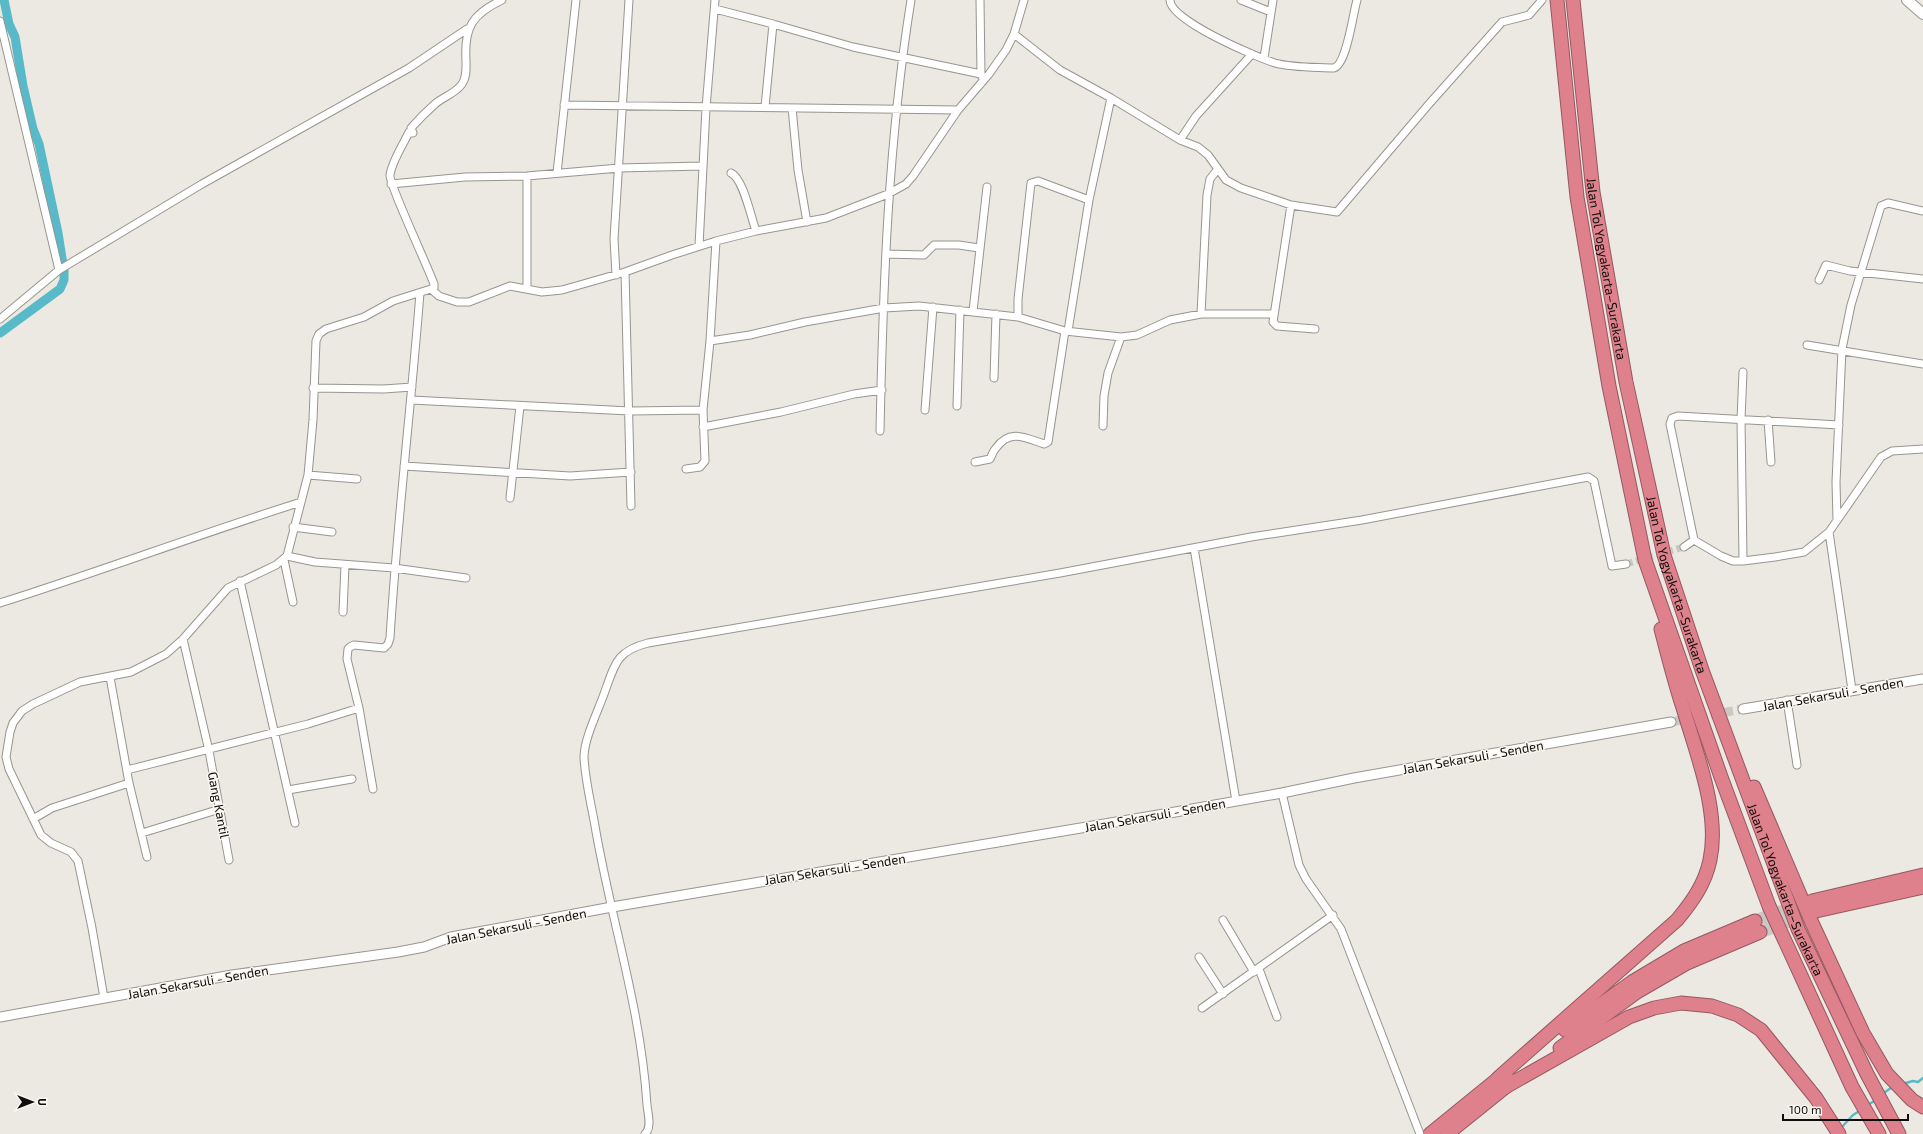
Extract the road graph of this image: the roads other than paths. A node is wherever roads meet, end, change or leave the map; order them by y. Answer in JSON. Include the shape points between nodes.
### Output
{"nodes":[{"id":1,"x":502,"y":0,"type":"edge"},
{"id":2,"x":576,"y":0,"type":"edge"},
{"id":3,"x":629,"y":0,"type":"edge"},
{"id":4,"x":715,"y":0,"type":"edge"},
{"id":5,"x":911,"y":0,"type":"edge"},
{"id":6,"x":980,"y":0,"type":"edge"},
{"id":7,"x":1024,"y":0,"type":"edge"},
{"id":8,"x":1170,"y":0,"type":"edge"},
{"id":9,"x":1241,"y":0,"type":"edge"},
{"id":10,"x":1273,"y":0,"type":"edge"},
{"id":11,"x":1357,"y":0,"type":"edge"},
{"id":12,"x":1542,"y":0,"type":"edge"},
{"id":13,"x":1556,"y":0,"type":"edge"},
{"id":14,"x":1574,"y":0,"type":"edge"},
{"id":15,"x":1907,"y":0,"type":"edge"},
{"id":16,"x":715,"y":9,"type":"junction"},
{"id":17,"x":1271,"y":12,"type":"junction"},
{"id":18,"x":1923,"y":14,"type":"edge"},
{"id":19,"x":0,"y":21,"type":"edge"},
{"id":20,"x":773,"y":24,"type":"junction"},
{"id":21,"x":467,"y":30,"type":"junction"},
{"id":22,"x":1014,"y":34,"type":"junction"},
{"id":23,"x":1252,"y":54,"type":"junction"},
{"id":24,"x":902,"y":57,"type":"junction"},
{"id":25,"x":1264,"y":58,"type":"junction"},
{"id":26,"x":982,"y":77,"type":"junction"},
{"id":27,"x":1111,"y":98,"type":"junction"},
{"id":28,"x":564,"y":105,"type":"junction"},
{"id":29,"x":622,"y":106,"type":"junction"},
{"id":30,"x":765,"y":107,"type":"junction"},
{"id":31,"x":706,"y":108,"type":"junction"},
{"id":32,"x":792,"y":108,"type":"junction"},
{"id":33,"x":897,"y":109,"type":"junction"},
{"id":34,"x":958,"y":110,"type":"junction"},
{"id":35,"x":1180,"y":140,"type":"junction"},
{"id":36,"x":702,"y":166,"type":"junction"},
{"id":37,"x":619,"y":168,"type":"junction"},
{"id":38,"x":1218,"y":169,"type":"junction"},
{"id":39,"x":557,"y":173,"type":"junction"},
{"id":40,"x":731,"y":173,"type":"dead end"},
{"id":41,"x":527,"y":176,"type":"junction"},
{"id":42,"x":391,"y":184,"type":"junction"},
{"id":43,"x":986,"y":187,"type":"dead end"},
{"id":44,"x":888,"y":194,"type":"junction"},
{"id":45,"x":1089,"y":200,"type":"junction"},
{"id":46,"x":1291,"y":205,"type":"junction"},
{"id":47,"x":1923,"y":211,"type":"edge"},
{"id":48,"x":807,"y":222,"type":"junction"},
{"id":49,"x":756,"y":231,"type":"junction"},
{"id":50,"x":716,"y":241,"type":"junction"},
{"id":51,"x":699,"y":246,"type":"junction"},
{"id":52,"x":979,"y":248,"type":"junction"},
{"id":53,"x":886,"y":254,"type":"junction"},
{"id":54,"x":59,"y":270,"type":"junction"},
{"id":55,"x":625,"y":272,"type":"junction"},
{"id":56,"x":1860,"y":272,"type":"junction"},
{"id":57,"x":616,"y":275,"type":"junction"},
{"id":58,"x":1923,"y":279,"type":"edge"},
{"id":59,"x":1819,"y":280,"type":"dead end"},
{"id":60,"x":431,"y":289,"type":"junction"},
{"id":61,"x":526,"y":289,"type":"junction"},
{"id":62,"x":420,"y":293,"type":"junction"},
{"id":63,"x":933,"y":307,"type":"junction"},
{"id":64,"x":884,"y":308,"type":"junction"},
{"id":65,"x":960,"y":310,"type":"junction"},
{"id":66,"x":973,"y":312,"type":"junction"},
{"id":67,"x":996,"y":314,"type":"junction"},
{"id":68,"x":1201,"y":314,"type":"junction"},
{"id":69,"x":1273,"y":314,"type":"junction"},
{"id":70,"x":1018,"y":317,"type":"junction"},
{"id":71,"x":0,"y":319,"type":"edge"},
{"id":72,"x":1315,"y":330,"type":"dead end"},
{"id":73,"x":1067,"y":331,"type":"junction"},
{"id":74,"x":1121,"y":337,"type":"junction"},
{"id":75,"x":710,"y":341,"type":"junction"},
{"id":76,"x":1807,"y":345,"type":"dead end"},
{"id":77,"x":1842,"y":349,"type":"junction"},
{"id":78,"x":1923,"y":364,"type":"edge"},
{"id":79,"x":1743,"y":372,"type":"dead end"},
{"id":80,"x":994,"y":378,"type":"dead end"},
{"id":81,"x":412,"y":387,"type":"junction"},
{"id":82,"x":313,"y":388,"type":"junction"},
{"id":83,"x":882,"y":390,"type":"junction"},
{"id":84,"x":411,"y":400,"type":"junction"},
{"id":85,"x":520,"y":406,"type":"junction"},
{"id":86,"x":957,"y":406,"type":"dead end"},
{"id":87,"x":703,"y":410,"type":"junction"},
{"id":88,"x":925,"y":410,"type":"dead end"},
{"id":89,"x":630,"y":411,"type":"junction"},
{"id":90,"x":1741,"y":418,"type":"junction"},
{"id":91,"x":1768,"y":420,"type":"junction"},
{"id":92,"x":1839,"y":425,"type":"junction"},
{"id":93,"x":1103,"y":426,"type":"dead end"},
{"id":94,"x":703,"y":427,"type":"junction"},
{"id":95,"x":880,"y":431,"type":"dead end"},
{"id":96,"x":1923,"y":449,"type":"edge"},
{"id":97,"x":975,"y":462,"type":"dead end"},
{"id":98,"x":1772,"y":462,"type":"dead end"},
{"id":99,"x":404,"y":466,"type":"junction"},
{"id":100,"x":686,"y":469,"type":"dead end"},
{"id":101,"x":631,"y":472,"type":"junction"},
{"id":102,"x":513,"y":474,"type":"junction"},
{"id":103,"x":308,"y":475,"type":"junction"},
{"id":104,"x":357,"y":479,"type":"dead end"},
{"id":105,"x":510,"y":498,"type":"dead end"},
{"id":106,"x":301,"y":502,"type":"junction"},
{"id":107,"x":631,"y":506,"type":"dead end"},
{"id":108,"x":1837,"y":520,"type":"junction"},
{"id":109,"x":293,"y":527,"type":"junction"},
{"id":110,"x":332,"y":532,"type":"dead end"},
{"id":111,"x":1830,"y":532,"type":"junction"},
{"id":112,"x":1694,"y":540,"type":"junction"},
{"id":113,"x":1684,"y":547,"type":"tunnel mouth"},
{"id":114,"x":1194,"y":548,"type":"junction"},
{"id":115,"x":286,"y":558,"type":"junction"},
{"id":116,"x":1645,"y":560,"type":"junction"},
{"id":117,"x":1743,"y":561,"type":"junction"},
{"id":118,"x":1626,"y":564,"type":"tunnel mouth"},
{"id":119,"x":345,"y":565,"type":"junction"},
{"id":120,"x":394,"y":568,"type":"junction"},
{"id":121,"x":466,"y":578,"type":"dead end"},
{"id":122,"x":240,"y":581,"type":"junction"},
{"id":123,"x":293,"y":602,"type":"dead end"},
{"id":124,"x":0,"y":603,"type":"edge"},
{"id":125,"x":343,"y":612,"type":"dead end"},
{"id":126,"x":184,"y":639,"type":"junction"},
{"id":127,"x":1702,"y":670,"type":"junction"},
{"id":128,"x":110,"y":677,"type":"junction"},
{"id":129,"x":1923,"y":679,"type":"edge"},
{"id":130,"x":1852,"y":690,"type":"junction"},
{"id":131,"x":1788,"y":700,"type":"junction"},
{"id":132,"x":359,"y":708,"type":"junction"},
{"id":133,"x":1743,"y":709,"type":"tunnel mouth"},
{"id":134,"x":1672,"y":722,"type":"tunnel mouth"},
{"id":135,"x":274,"y":733,"type":"junction"},
{"id":136,"x":209,"y":751,"type":"junction"},
{"id":137,"x":1796,"y":765,"type":"dead end"},
{"id":138,"x":127,"y":770,"type":"junction"},
{"id":139,"x":352,"y":779,"type":"dead end"},
{"id":140,"x":129,"y":783,"type":"junction"},
{"id":141,"x":373,"y":789,"type":"dead end"},
{"id":142,"x":288,"y":790,"type":"junction"},
{"id":143,"x":1282,"y":793,"type":"junction"},
{"id":144,"x":1236,"y":801,"type":"junction"},
{"id":145,"x":220,"y":809,"type":"junction"},
{"id":146,"x":33,"y":819,"type":"junction"},
{"id":147,"x":295,"y":823,"type":"dead end"},
{"id":148,"x":142,"y":833,"type":"junction"},
{"id":149,"x":147,"y":857,"type":"dead end"},
{"id":150,"x":229,"y":860,"type":"dead end"},
{"id":151,"x":1923,"y":875,"type":"edge"},
{"id":152,"x":1923,"y":887,"type":"edge"},
{"id":153,"x":612,"y":907,"type":"junction"},
{"id":154,"x":1333,"y":915,"type":"junction"},
{"id":155,"x":1223,"y":920,"type":"dead end"},
{"id":156,"x":1757,"y":927,"type":"tunnel mouth"},
{"id":157,"x":1199,"y":957,"type":"dead end"},
{"id":158,"x":1256,"y":970,"type":"junction"},
{"id":159,"x":1223,"y":994,"type":"junction"},
{"id":160,"x":104,"y":998,"type":"junction"},
{"id":161,"x":1202,"y":1008,"type":"dead end"},
{"id":162,"x":0,"y":1017,"type":"edge"},
{"id":163,"x":1277,"y":1017,"type":"dead end"},
{"id":164,"x":1503,"y":1082,"type":"junction"},
{"id":165,"x":1923,"y":1107,"type":"edge"},
{"id":166,"x":645,"y":1134,"type":"edge"},
{"id":167,"x":1420,"y":1134,"type":"edge"},
{"id":168,"x":1430,"y":1134,"type":"edge"},
{"id":169,"x":1447,"y":1134,"type":"edge"},
{"id":170,"x":1839,"y":1134,"type":"edge"},
{"id":171,"x":1879,"y":1134,"type":"edge"},
{"id":172,"x":1899,"y":1134,"type":"edge"}],
"edges":[{"from":1,"to":21,"type":"street","via":[[481,13]]},
{"from":2,"to":28,"type":"street"},
{"from":3,"to":29,"type":"street"},
{"from":4,"to":16,"type":"street"},
{"from":5,"to":24,"type":"street"},
{"from":6,"to":26,"type":"street"},
{"from":7,"to":22,"type":"street"},
{"from":8,"to":23,"type":"street","via":[[1170,5],[1178,14],[1217,38]]},
{"from":9,"to":17,"type":"street"},
{"from":10,"to":17,"type":"street"},
{"from":11,"to":25,"type":"street","via":[[1347,43],[1338,67],[1282,64]]},
{"from":12,"to":46,"type":"street","via":[[1530,15],[1502,22],[1337,212]]},
{"from":13,"to":116,"type":"highway","name":"Jalan Tol Yogyakarta–Surakarta","via":[[1577,197],[1609,386]]},
{"from":14,"to":127,"type":"highway","name":"Jalan Tol Yogyakarta–Surakarta","via":[[1593,192],[1626,382],[1664,555]]},
{"from":15,"to":18,"type":"main road"},
{"from":16,"to":20,"type":"street"},
{"from":16,"to":31,"type":"street"},
{"from":17,"to":25,"type":"street"},
{"from":19,"to":54,"type":"street"},
{"from":20,"to":24,"type":"street","via":[[853,47]]},
{"from":20,"to":30,"type":"street"},
{"from":21,"to":42,"type":"street","via":[[466,75],[463,84],[451,95],[436,103],[411,128],[413,133],[409,132],[392,168]]},
{"from":21,"to":54,"type":"street","via":[[409,68],[202,184]]},
{"from":22,"to":26,"type":"street","via":[[1003,55]]},
{"from":22,"to":27,"type":"street","via":[[1060,70]]},
{"from":23,"to":25,"type":"street"},
{"from":23,"to":35,"type":"street","via":[[1196,116]]},
{"from":24,"to":26,"type":"street"},
{"from":24,"to":33,"type":"street"},
{"from":26,"to":34,"type":"street"},
{"from":27,"to":35,"type":"street"},
{"from":27,"to":45,"type":"street"},
{"from":28,"to":29,"type":"street"},
{"from":28,"to":39,"type":"street"},
{"from":29,"to":31,"type":"street"},
{"from":29,"to":37,"type":"street"},
{"from":30,"to":31,"type":"street"},
{"from":30,"to":32,"type":"street"},
{"from":31,"to":36,"type":"street"},
{"from":32,"to":33,"type":"street"},
{"from":32,"to":48,"type":"street"},
{"from":33,"to":34,"type":"street"},
{"from":33,"to":44,"type":"street"},
{"from":34,"to":44,"type":"street","via":[[914,176],[906,184]]},
{"from":35,"to":38,"type":"street","via":[[1198,147],[1208,155]]},
{"from":36,"to":37,"type":"street"},
{"from":36,"to":51,"type":"street"},
{"from":37,"to":39,"type":"street"},
{"from":37,"to":57,"type":"street","via":[[614,240]]},
{"from":38,"to":46,"type":"street","via":[[1226,180],[1241,188]]},
{"from":38,"to":68,"type":"street","via":[[1210,179],[1207,195]]},
{"from":39,"to":41,"type":"street"},
{"from":40,"to":49,"type":"street","via":[[741,184]]},
{"from":41,"to":42,"type":"street","via":[[464,177]]},
{"from":41,"to":61,"type":"street"},
{"from":42,"to":60,"type":"street","via":[[434,284]]},
{"from":43,"to":52,"type":"street"},
{"from":44,"to":48,"type":"street","via":[[826,218]]},
{"from":44,"to":53,"type":"street"},
{"from":45,"to":70,"type":"street","via":[[1038,181],[1031,183]]},
{"from":45,"to":73,"type":"street"},
{"from":46,"to":69,"type":"street"},
{"from":47,"to":56,"type":"street","via":[[1888,203],[1881,206]]},
{"from":48,"to":49,"type":"street"},
{"from":49,"to":50,"type":"street"},
{"from":50,"to":51,"type":"street"},
{"from":50,"to":75,"type":"street"},
{"from":51,"to":55,"type":"street"},
{"from":52,"to":53,"type":"street","via":[[934,245],[924,255]]},
{"from":52,"to":66,"type":"street"},
{"from":53,"to":64,"type":"street"},
{"from":54,"to":71,"type":"street"},
{"from":55,"to":57,"type":"street"},
{"from":55,"to":89,"type":"street"},
{"from":56,"to":58,"type":"street"},
{"from":56,"to":59,"type":"street","via":[[1826,265]]},
{"from":56,"to":77,"type":"street"},
{"from":57,"to":61,"type":"street","via":[[562,290],[542,292]]},
{"from":60,"to":61,"type":"street","via":[[439,296],[457,302],[468,302],[505,287]]},
{"from":60,"to":62,"type":"street"},
{"from":62,"to":81,"type":"street"},
{"from":62,"to":82,"type":"street","via":[[398,299],[364,317],[326,329],[319,334],[314,345]]},
{"from":63,"to":64,"type":"street"},
{"from":63,"to":65,"type":"street"},
{"from":63,"to":88,"type":"street"},
{"from":64,"to":75,"type":"street"},
{"from":64,"to":83,"type":"street"},
{"from":65,"to":66,"type":"street"},
{"from":65,"to":86,"type":"street"},
{"from":66,"to":67,"type":"street"},
{"from":67,"to":70,"type":"street"},
{"from":67,"to":80,"type":"street"},
{"from":68,"to":69,"type":"street"},
{"from":68,"to":74,"type":"street","via":[[1170,320],[1137,335]]},
{"from":69,"to":72,"type":"street","via":[[1273,322],[1277,326]]},
{"from":70,"to":73,"type":"street"},
{"from":73,"to":74,"type":"street"},
{"from":73,"to":97,"type":"street","via":[[1048,442],[1044,444],[1016,435],[999,444],[990,459]]},
{"from":74,"to":93,"type":"street","via":[[1108,373]]},
{"from":75,"to":87,"type":"street"},
{"from":76,"to":77,"type":"street"},
{"from":77,"to":78,"type":"street"},
{"from":77,"to":92,"type":"street"},
{"from":79,"to":90,"type":"street"},
{"from":81,"to":82,"type":"street"},
{"from":81,"to":84,"type":"street"},
{"from":82,"to":103,"type":"street"},
{"from":83,"to":94,"type":"street"},
{"from":83,"to":95,"type":"street"},
{"from":84,"to":85,"type":"street"},
{"from":84,"to":99,"type":"street"},
{"from":85,"to":89,"type":"street"},
{"from":85,"to":102,"type":"street"},
{"from":87,"to":89,"type":"street"},
{"from":87,"to":94,"type":"street"},
{"from":89,"to":101,"type":"street"},
{"from":90,"to":91,"type":"street"},
{"from":90,"to":112,"type":"street","via":[[1672,418],[1670,424]]},
{"from":90,"to":117,"type":"street"},
{"from":91,"to":92,"type":"street"},
{"from":91,"to":98,"type":"street"},
{"from":92,"to":108,"type":"street"},
{"from":94,"to":100,"type":"street","via":[[704,463]]},
{"from":96,"to":108,"type":"street","via":[[1892,451],[1881,457]]},
{"from":99,"to":102,"type":"street"},
{"from":99,"to":120,"type":"street"},
{"from":101,"to":102,"type":"street","via":[[570,476]]},
{"from":101,"to":107,"type":"street"},
{"from":102,"to":105,"type":"street"},
{"from":103,"to":104,"type":"street"},
{"from":103,"to":106,"type":"street"},
{"from":106,"to":109,"type":"street"},
{"from":106,"to":124,"type":"street","via":[[75,580]]},
{"from":108,"to":111,"type":"street"},
{"from":109,"to":110,"type":"street"},
{"from":109,"to":115,"type":"street"},
{"from":111,"to":117,"type":"street","via":[[1804,552]]},
{"from":111,"to":130,"type":"street"},
{"from":112,"to":113,"type":"street"},
{"from":112,"to":117,"type":"street","via":[[1727,559]]},
{"from":114,"to":118,"type":"street","via":[[1588,477],[1594,481],[1612,566]]},
{"from":114,"to":144,"type":"street"},
{"from":114,"to":153,"type":"street","via":[[648,642],[624,652],[608,684],[588,737],[584,756]]},
{"from":115,"to":119,"type":"street"},
{"from":115,"to":122,"type":"street"},
{"from":115,"to":123,"type":"street"},
{"from":116,"to":164,"type":"highway","via":[[1673,674],[1703,775],[1712,825],[1711,859],[1705,879],[1694,899],[1677,920]]},
{"from":116,"to":171,"type":"highway","name":"Jalan Tol Yogyakarta–Surakarta","via":[[1720,778],[1769,906],[1852,1087]]},
{"from":119,"to":120,"type":"street"},
{"from":119,"to":125,"type":"street"},
{"from":120,"to":121,"type":"street"},
{"from":120,"to":132,"type":"street","via":[[388,644],[384,648],[352,645],[348,649],[351,678]]},
{"from":122,"to":126,"type":"street","via":[[222,593]]},
{"from":122,"to":135,"type":"street"},
{"from":126,"to":128,"type":"street","via":[[166,654],[139,669]]},
{"from":126,"to":136,"type":"street","name":"Gang Kantil"},
{"from":127,"to":165,"type":"highway","via":[[1812,923],[1863,1033],[1887,1074],[1912,1100]]},
{"from":127,"to":172,"type":"highway","name":"Jalan Tol Yogyakarta–Surakarta","via":[[1798,929],[1867,1074]]},
{"from":128,"to":138,"type":"street"},
{"from":128,"to":146,"type":"street","via":[[80,682],[33,704],[22,711],[13,723],[6,749],[7,763]]},
{"from":129,"to":130,"type":"street","name":"Jalan Sekarsuli - Senden"},
{"from":130,"to":131,"type":"street","name":"Jalan Sekarsuli - Senden"},
{"from":131,"to":133,"type":"street","name":"Jalan Sekarsuli - Senden"},
{"from":131,"to":137,"type":"street"},
{"from":132,"to":135,"type":"street"},
{"from":132,"to":141,"type":"street"},
{"from":134,"to":143,"type":"street","name":"Jalan Sekarsuli - Senden"},
{"from":135,"to":136,"type":"street"},
{"from":135,"to":142,"type":"street"},
{"from":136,"to":138,"type":"street"},
{"from":136,"to":145,"type":"street","name":"Gang Kantil"},
{"from":138,"to":140,"type":"street"},
{"from":139,"to":142,"type":"street"},
{"from":140,"to":146,"type":"street","via":[[52,808]]},
{"from":140,"to":148,"type":"street"},
{"from":142,"to":147,"type":"street"},
{"from":143,"to":144,"type":"street","name":"Jalan Sekarsuli - Senden"},
{"from":143,"to":154,"type":"street","via":[[1301,870]]},
{"from":144,"to":153,"type":"street","name":"Jalan Sekarsuli - Senden"},
{"from":145,"to":148,"type":"street"},
{"from":145,"to":150,"type":"street","name":"Gang Kantil"},
{"from":146,"to":160,"type":"street","via":[[47,840],[71,852],[78,861]]},
{"from":148,"to":149,"type":"street"},
{"from":151,"to":152,"type":"highway","via":[[1814,906]]},
{"from":153,"to":160,"type":"street","name":"Jalan Sekarsuli - Senden","via":[[451,937],[424,947],[232,975]]},
{"from":153,"to":166,"type":"street","via":[[641,1044],[649,1126]]},
{"from":154,"to":158,"type":"street"},
{"from":154,"to":167,"type":"street","via":[[1361,978]]},
{"from":155,"to":158,"type":"street"},
{"from":156,"to":164,"type":"highway","via":[[1637,992]]},
{"from":157,"to":159,"type":"street"},
{"from":158,"to":159,"type":"street"},
{"from":158,"to":163,"type":"street"},
{"from":159,"to":161,"type":"street"},
{"from":160,"to":162,"type":"street","name":"Jalan Sekarsuli - Senden"},
{"from":164,"to":168,"type":"highway"},
{"from":164,"to":169,"type":"highway"},
{"from":164,"to":170,"type":"highway","via":[[1629,1017],[1654,1008],[1681,1003],[1712,1006],[1738,1015],[1761,1030],[1811,1091]]}]}
